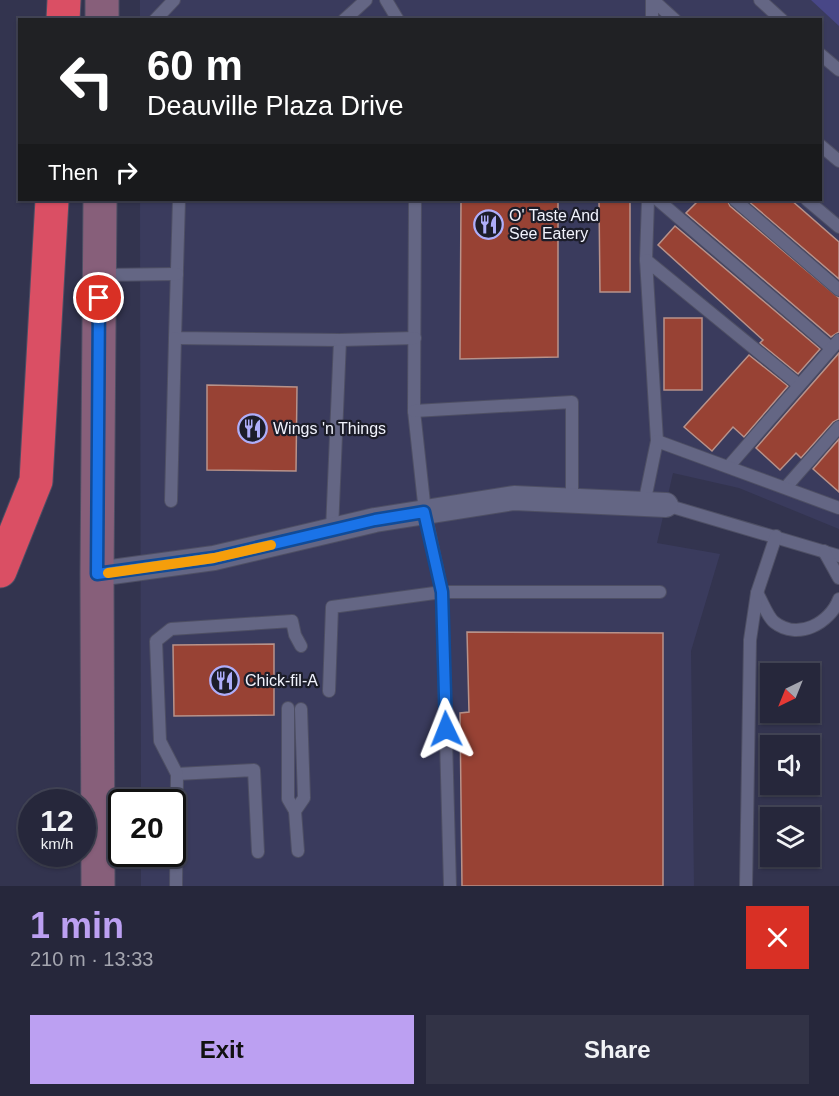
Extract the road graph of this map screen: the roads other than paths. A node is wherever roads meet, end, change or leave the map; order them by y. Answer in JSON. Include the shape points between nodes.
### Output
{"nodes":[{"id":1,"x":64,"y":0,"type":"edge"},
{"id":2,"x":102,"y":0,"type":"edge"},
{"id":3,"x":174,"y":0,"type":"edge"},
{"id":4,"x":366,"y":0,"type":"edge"},
{"id":5,"x":386,"y":0,"type":"edge"},
{"id":6,"x":652,"y":0,"type":"edge"},
{"id":7,"x":760,"y":0,"type":"edge"},
{"id":8,"x":63,"y":18,"type":"edge"},
{"id":9,"x":102,"y":18,"type":"edge"},
{"id":10,"x":157,"y":18,"type":"edge"},
{"id":11,"x":346,"y":18,"type":"edge"},
{"id":12,"x":397,"y":18,"type":"edge"},
{"id":13,"x":652,"y":18,"type":"edge"},
{"id":14,"x":673,"y":18,"type":"edge"},
{"id":15,"x":780,"y":18,"type":"edge"},
{"id":16,"x":822,"y":56,"type":"edge"},
{"id":17,"x":839,"y":70,"type":"edge"},
{"id":18,"x":822,"y":147,"type":"edge"},
{"id":19,"x":839,"y":161,"type":"edge"},
{"id":20,"x":52,"y":201,"type":"edge"},
{"id":21,"x":100,"y":201,"type":"edge"},
{"id":22,"x":178,"y":201,"type":"edge"},
{"id":23,"x":415,"y":201,"type":"edge"},
{"id":24,"x":648,"y":201,"type":"edge"},
{"id":25,"x":659,"y":201,"type":"edge"},
{"id":26,"x":736,"y":201,"type":"edge"},
{"id":27,"x":808,"y":201,"type":"edge"},
{"id":28,"x":839,"y":227,"type":"edge"},
{"id":29,"x":646,"y":260,"type":"junction"},
{"id":30,"x":177,"y":274,"type":"junction"},
{"id":31,"x":99,"y":275,"type":"junction"},
{"id":32,"x":839,"y":290,"type":"edge"},
{"id":33,"x":175,"y":338,"type":"junction"},
{"id":34,"x":414,"y":338,"type":"junction"},
{"id":35,"x":340,"y":340,"type":"junction"},
{"id":36,"x":835,"y":344,"type":"edge"},
{"id":37,"x":799,"y":385,"type":"junction"},
{"id":38,"x":414,"y":411,"type":"junction"},
{"id":39,"x":839,"y":427,"type":"edge"},
{"id":40,"x":657,"y":441,"type":"junction"},
{"id":41,"x":729,"y":466,"type":"junction"},
{"id":42,"x":786,"y":487,"type":"junction"},
{"id":43,"x":171,"y":501,"type":"dead end"},
{"id":44,"x":572,"y":501,"type":"junction"},
{"id":45,"x":655,"y":505,"type":"junction"},
{"id":46,"x":839,"y":507,"type":"edge"},
{"id":47,"x":424,"y":512,"type":"junction"},
{"id":48,"x":332,"y":530,"type":"junction"},
{"id":49,"x":776,"y":536,"type":"junction"},
{"id":50,"x":824,"y":551,"type":"junction"},
{"id":51,"x":839,"y":556,"type":"edge"},
{"id":52,"x":0,"y":571,"type":"edge"},
{"id":53,"x":97,"y":574,"type":"junction"},
{"id":54,"x":839,"y":578,"type":"edge"},
{"id":55,"x":442,"y":592,"type":"junction"},
{"id":56,"x":660,"y":592,"type":"dead end"},
{"id":57,"x":757,"y":593,"type":"junction"},
{"id":58,"x":839,"y":599,"type":"edge"},
{"id":59,"x":286,"y":646,"type":"dead end"},
{"id":60,"x":329,"y":691,"type":"dead end"},
{"id":61,"x":288,"y":708,"type":"dead end"},
{"id":62,"x":301,"y":709,"type":"dead end"},
{"id":63,"x":177,"y":774,"type":"junction"},
{"id":64,"x":295,"y":811,"type":"junction"},
{"id":65,"x":298,"y":850,"type":"dead end"},
{"id":66,"x":258,"y":852,"type":"dead end"},
{"id":67,"x":98,"y":886,"type":"edge"},
{"id":68,"x":176,"y":886,"type":"edge"},
{"id":69,"x":450,"y":886,"type":"edge"},
{"id":70,"x":746,"y":886,"type":"edge"}],
"edges":[{"from":1,"to":8,"type":"highway"},
{"from":2,"to":9,"type":"main road"},
{"from":3,"to":10,"type":"lane"},
{"from":4,"to":11,"type":"lane"},
{"from":5,"to":12,"type":"lane"},
{"from":6,"to":13,"type":"lane"},
{"from":6,"to":14,"type":"lane"},
{"from":7,"to":15,"type":"lane"},
{"from":16,"to":17,"type":"lane"},
{"from":18,"to":19,"type":"lane"},
{"from":20,"to":52,"type":"highway","via":[[36,482]]},
{"from":21,"to":31,"type":"main road"},
{"from":22,"to":30,"type":"lane"},
{"from":23,"to":34,"type":"lane"},
{"from":24,"to":29,"type":"lane"},
{"from":25,"to":36,"type":"lane"},
{"from":26,"to":32,"type":"lane"},
{"from":27,"to":28,"type":"lane"},
{"from":29,"to":37,"type":"lane"},
{"from":29,"to":40,"type":"lane"},
{"from":30,"to":31,"type":"lane"},
{"from":30,"to":33,"type":"lane"},
{"from":31,"to":53,"type":"main road"},
{"from":33,"to":35,"type":"lane"},
{"from":33,"to":43,"type":"lane"},
{"from":34,"to":35,"type":"lane"},
{"from":34,"to":38,"type":"lane"},
{"from":35,"to":48,"type":"lane"},
{"from":36,"to":37,"type":"lane"},
{"from":37,"to":41,"type":"lane"},
{"from":38,"to":44,"type":"lane","via":[[572,402]]},
{"from":38,"to":47,"type":"lane"},
{"from":39,"to":42,"type":"lane"},
{"from":40,"to":41,"type":"lane"},
{"from":40,"to":45,"type":"lane"},
{"from":41,"to":42,"type":"lane"},
{"from":42,"to":46,"type":"lane"},
{"from":44,"to":45,"type":"street"},
{"from":44,"to":47,"type":"street","via":[[514,498]]},
{"from":45,"to":49,"type":"lane"},
{"from":47,"to":48,"type":"street"},
{"from":47,"to":55,"type":"lane"},
{"from":48,"to":53,"type":"street","via":[[214,558]]},
{"from":49,"to":50,"type":"lane"},
{"from":49,"to":57,"type":"lane"},
{"from":50,"to":51,"type":"lane"},
{"from":50,"to":54,"type":"lane"},
{"from":53,"to":67,"type":"main road"},
{"from":55,"to":56,"type":"lane"},
{"from":55,"to":60,"type":"lane","via":[[332,607]]},
{"from":55,"to":69,"type":"lane"},
{"from":57,"to":58,"type":"lane","via":[[774,621],[795,630],[813,627],[834,611]]},
{"from":57,"to":70,"type":"lane","via":[[750,640]]},
{"from":59,"to":63,"type":"lane","via":[[298,641],[292,621],[171,628],[156,641],[160,741]]},
{"from":61,"to":64,"type":"lane","via":[[288,799]]},
{"from":62,"to":64,"type":"lane","via":[[304,798]]},
{"from":63,"to":66,"type":"lane","via":[[254,770]]},
{"from":63,"to":68,"type":"lane"},
{"from":64,"to":65,"type":"lane"}]}
